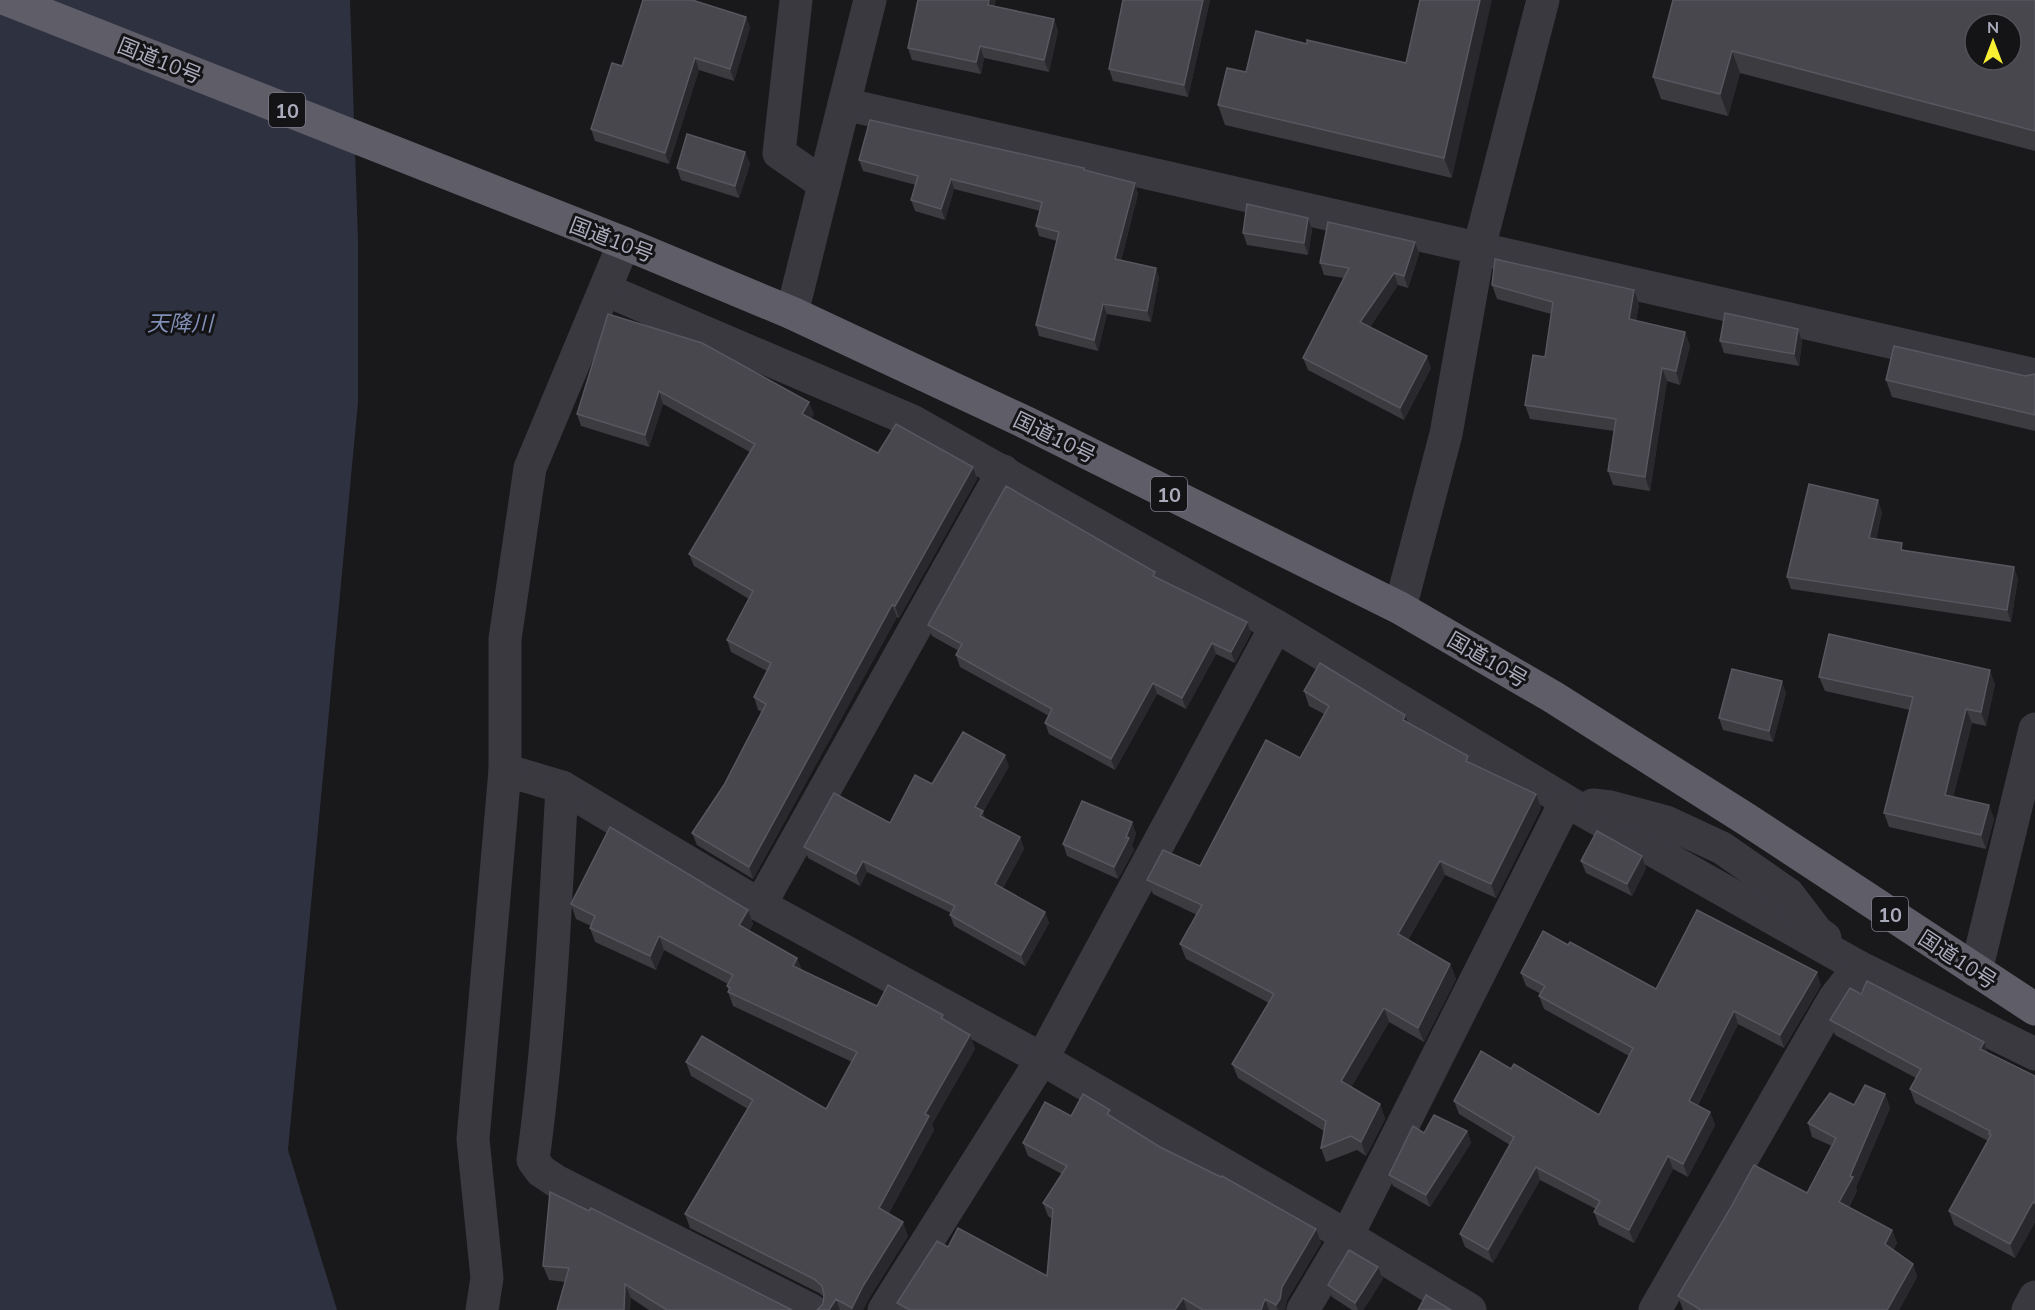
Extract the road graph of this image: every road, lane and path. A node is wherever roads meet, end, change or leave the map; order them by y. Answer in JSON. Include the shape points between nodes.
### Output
{"nodes":[{"id":1,"x":8,"y":0,"type":"edge"},
{"id":2,"x":796,"y":0,"type":"edge"},
{"id":3,"x":870,"y":0,"type":"edge"},
{"id":4,"x":1543,"y":0,"type":"edge"},
{"id":5,"x":844,"y":104,"type":"junction"},
{"id":6,"x":824,"y":184,"type":"junction"},
{"id":7,"x":624,"y":243,"type":"junction"},
{"id":8,"x":1479,"y":248,"type":"junction"},
{"id":9,"x":606,"y":290,"type":"junction"},
{"id":10,"x":792,"y":313,"type":"junction"},
{"id":11,"x":2035,"y":375,"type":"edge"},
{"id":12,"x":1003,"y":471,"type":"junction"},
{"id":13,"x":1400,"y":608,"type":"junction"},
{"id":14,"x":1276,"y":626,"type":"junction"},
{"id":15,"x":2035,"y":729,"type":"edge"},
{"id":16,"x":505,"y":770,"type":"junction"},
{"id":17,"x":562,"y":787,"type":"junction"},
{"id":18,"x":1566,"y":801,"type":"junction"},
{"id":19,"x":1746,"y":819,"type":"junction"},
{"id":20,"x":1722,"y":848,"type":"junction"},
{"id":21,"x":760,"y":905,"type":"junction"},
{"id":22,"x":1859,"y":967,"type":"junction"},
{"id":23,"x":1976,"y":971,"type":"junction"},
{"id":24,"x":2035,"y":1009,"type":"edge"},
{"id":25,"x":2035,"y":1054,"type":"edge"},
{"id":26,"x":1042,"y":1059,"type":"junction"},
{"id":27,"x":1347,"y":1236,"type":"junction"},
{"id":28,"x":2035,"y":1297,"type":"edge"},
{"id":29,"x":482,"y":1310,"type":"edge"},
{"id":30,"x":812,"y":1310,"type":"edge"},
{"id":31,"x":884,"y":1310,"type":"edge"},
{"id":32,"x":1303,"y":1310,"type":"edge"},
{"id":33,"x":1470,"y":1310,"type":"edge"},
{"id":34,"x":1655,"y":1310,"type":"edge"},
{"id":35,"x":2028,"y":1310,"type":"edge"}],
"edges":[{"from":1,"to":7,"type":"highway","name":"国道10号","number":"10"},
{"from":2,"to":6,"type":"street","via":[[779,153]]},
{"from":3,"to":5,"type":"street"},
{"from":4,"to":8,"type":"street"},
{"from":5,"to":6,"type":"street"},
{"from":5,"to":8,"type":"street"},
{"from":6,"to":10,"type":"street"},
{"from":7,"to":9,"type":"street"},
{"from":7,"to":10,"type":"highway","name":"国道10号","number":"10"},
{"from":8,"to":11,"type":"street"},
{"from":8,"to":13,"type":"street","via":[[1446,434]]},
{"from":9,"to":12,"type":"street","via":[[912,422]]},
{"from":9,"to":16,"type":"street","via":[[530,468],[505,639]]},
{"from":10,"to":13,"type":"highway","name":"国道10号","number":"10","via":[[1029,424]]},
{"from":12,"to":14,"type":"street"},
{"from":12,"to":21,"type":"street"},
{"from":13,"to":19,"type":"highway","name":"国道10号","number":"10","via":[[1553,697]]},
{"from":14,"to":18,"type":"street"},
{"from":14,"to":26,"type":"street"},
{"from":15,"to":23,"type":"street"},
{"from":16,"to":17,"type":"street"},
{"from":16,"to":29,"type":"street","via":[[473,1139],[488,1278]]},
{"from":17,"to":21,"type":"street"},
{"from":17,"to":30,"type":"street","via":[[550,996],[533,1160],[556,1181]]},
{"from":18,"to":20,"type":"street","via":[[1610,807],[1666,822]]},
{"from":18,"to":22,"type":"street"},
{"from":18,"to":27,"type":"street"},
{"from":19,"to":20,"type":"street"},
{"from":19,"to":23,"type":"highway","name":"国道10号","number":"10"},
{"from":20,"to":22,"type":"street","via":[[1788,894],[1817,932]]},
{"from":21,"to":26,"type":"street"},
{"from":22,"to":25,"type":"street"},
{"from":22,"to":34,"type":"street","via":[[1834,999]]},
{"from":23,"to":24,"type":"highway","name":"国道10号","number":"10"},
{"from":26,"to":27,"type":"street"},
{"from":26,"to":31,"type":"street"},
{"from":27,"to":32,"type":"street"},
{"from":27,"to":33,"type":"street"},
{"from":28,"to":35,"type":"street"}]}
